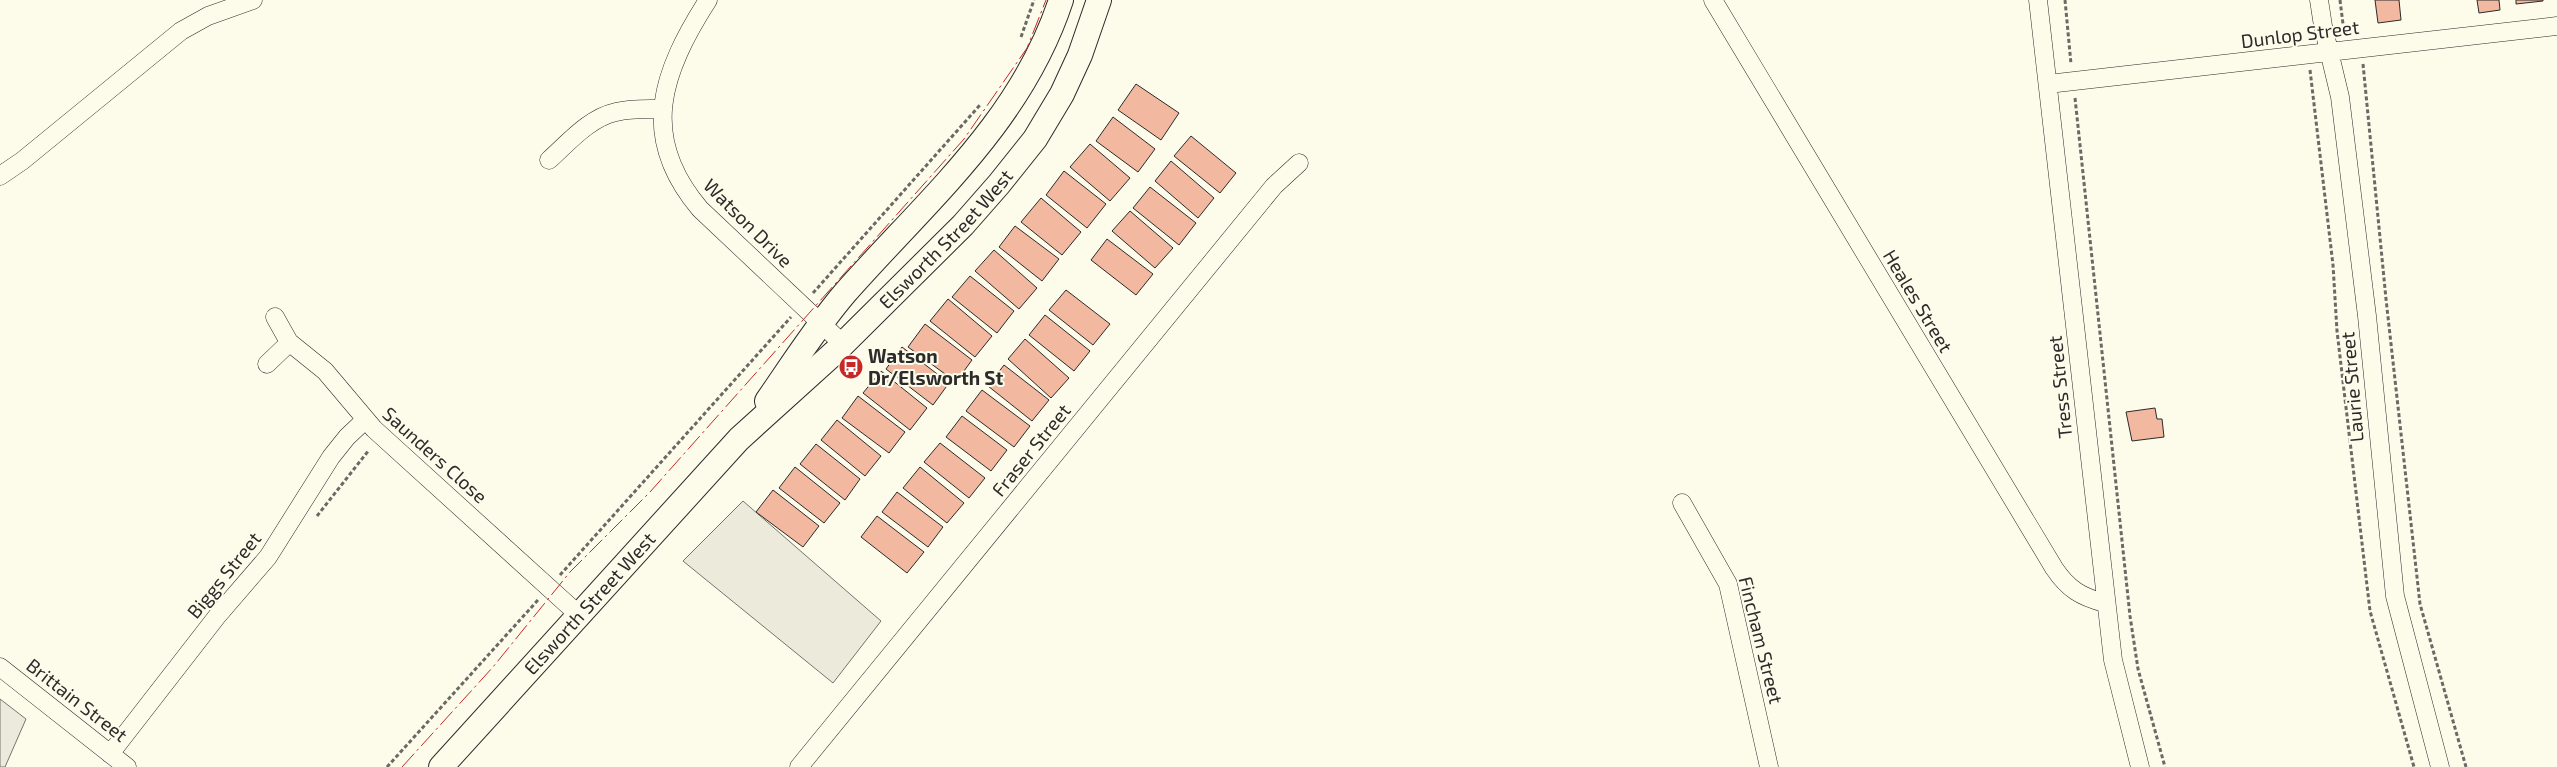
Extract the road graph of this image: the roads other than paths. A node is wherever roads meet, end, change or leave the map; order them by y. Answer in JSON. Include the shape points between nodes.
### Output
{"nodes":[{"id":1,"x":253,"y":0,"type":"edge"},
{"id":2,"x":708,"y":0,"type":"edge"},
{"id":3,"x":1061,"y":0,"type":"edge"},
{"id":4,"x":1099,"y":0,"type":"edge"},
{"id":5,"x":1713,"y":0,"type":"edge"},
{"id":6,"x":2038,"y":0,"type":"edge"},
{"id":7,"x":2319,"y":0,"type":"edge"},
{"id":8,"x":2557,"y":26,"type":"edge"},
{"id":9,"x":2329,"y":52,"type":"junction"},
{"id":10,"x":2048,"y":84,"type":"junction"},
{"id":11,"x":663,"y":109,"type":"junction"},
{"id":12,"x":550,"y":160,"type":"dead end"},
{"id":13,"x":1299,"y":163,"type":"dead end"},
{"id":14,"x":0,"y":176,"type":"edge"},
{"id":15,"x":275,"y":317,"type":"dead end"},
{"id":16,"x":821,"y":322,"type":"junction"},
{"id":17,"x":289,"y":343,"type":"junction"},
{"id":18,"x":843,"y":344,"type":"junction"},
{"id":19,"x":267,"y":364,"type":"dead end"},
{"id":20,"x":366,"y":420,"type":"junction"},
{"id":21,"x":740,"y":439,"type":"junction"},
{"id":22,"x":1682,"y":503,"type":"dead end"},
{"id":23,"x":2105,"y":603,"type":"junction"},
{"id":24,"x":579,"y":615,"type":"junction"},
{"id":25,"x":0,"y":667,"type":"edge"},
{"id":26,"x":110,"y":754,"type":"junction"},
{"id":27,"x":127,"y":767,"type":"edge"},
{"id":28,"x":441,"y":767,"type":"edge"},
{"id":29,"x":799,"y":767,"type":"edge"},
{"id":30,"x":1769,"y":767,"type":"edge"},
{"id":31,"x":2140,"y":767,"type":"edge"},
{"id":32,"x":2440,"y":767,"type":"edge"}],
"edges":[{"from":1,"to":14,"type":"street","via":[[208,16],[181,31]]},
{"from":2,"to":11,"type":"street","name":"Watson Drive","via":[[673,63],[666,83]]},
{"from":3,"to":16,"type":"street","name":"Elsworth Street West","via":[[1037,61],[1003,117]]},
{"from":4,"to":18,"type":"street","name":"Elsworth Street West","via":[[1062,94],[1019,160],[963,224]]},
{"from":5,"to":23,"type":"street","name":"Heales Street","via":[[2054,568],[2077,594]]},
{"from":6,"to":10,"type":"street","name":"Tress Street"},
{"from":7,"to":9,"type":"street","name":"Laurie Street"},
{"from":8,"to":9,"type":"street","name":"Dunlop Street"},
{"from":9,"to":10,"type":"street","name":"Dunlop Street"},
{"from":9,"to":32,"type":"street","name":"Laurie Street","via":[[2340,97],[2364,287],[2395,596]]},
{"from":10,"to":23,"type":"street","name":"Tress Street"},
{"from":11,"to":12,"type":"street","via":[[625,110],[604,116]]},
{"from":11,"to":16,"type":"street","name":"Watson Drive","via":[[666,145],[688,196],[714,223],[808,296]]},
{"from":13,"to":29,"type":"street","name":"Fraser Street","via":[[1274,186]]},
{"from":15,"to":17,"type":"street","name":"Saunders Close"},
{"from":16,"to":18,"type":"street","name":"Watson Drive"},
{"from":16,"to":21,"type":"street","name":"Elsworth Street West"},
{"from":17,"to":19,"type":"street"},
{"from":17,"to":20,"type":"street","name":"Saunders Close","via":[[325,371]]},
{"from":18,"to":21,"type":"street","name":"Elsworth Street West"},
{"from":20,"to":24,"type":"street","name":"Saunders Close"},
{"from":20,"to":26,"type":"street","name":"Biggs Street","via":[[347,437],[327,463],[268,557],[218,615]]},
{"from":21,"to":24,"type":"street","name":"Elsworth Street West"},
{"from":22,"to":30,"type":"street","name":"Fincham Street","via":[[1728,584]]},
{"from":23,"to":31,"type":"street","name":"Tress Street","via":[[2118,685]]},
{"from":24,"to":28,"type":"street","name":"Elsworth Street West"},
{"from":25,"to":26,"type":"street","name":"Brittain Street"},
{"from":26,"to":27,"type":"street","name":"Brittain Street"}]}
